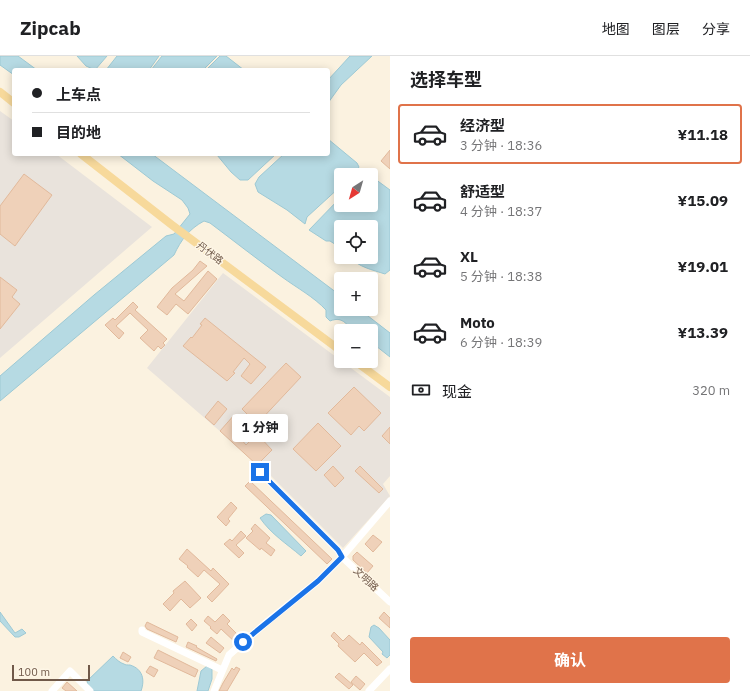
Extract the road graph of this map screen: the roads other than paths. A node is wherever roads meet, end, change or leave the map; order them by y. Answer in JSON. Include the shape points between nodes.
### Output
{"nodes":[{"id":1,"x":0,"y":92,"type":"edge"},
{"id":2,"x":12,"y":101,"type":"edge"},
{"id":3,"x":84,"y":156,"type":"edge"},
{"id":4,"x":334,"y":346,"type":"edge"},
{"id":5,"x":364,"y":368,"type":"edge"},
{"id":6,"x":390,"y":387,"type":"edge"},
{"id":7,"x":260,"y":472,"type":"dead end"},
{"id":8,"x":390,"y":501,"type":"edge"},
{"id":9,"x":342,"y":557,"type":"junction"},
{"id":10,"x":390,"y":602,"type":"edge"},
{"id":11,"x":142,"y":630,"type":"dead end"},
{"id":12,"x":390,"y":669,"type":"edge"},
{"id":13,"x":222,"y":670,"type":"junction"},
{"id":14,"x":372,"y":690,"type":"edge"},
{"id":15,"x":52,"y":691,"type":"edge"},
{"id":16,"x":90,"y":691,"type":"edge"},
{"id":17,"x":214,"y":691,"type":"edge"}],
"edges":[{"from":1,"to":2,"type":"main road"},
{"from":3,"to":4,"type":"main road","name":"丹伏路"},
{"from":5,"to":6,"type":"main road"},
{"from":7,"to":9,"type":"street","name":"文明路"},
{"from":8,"to":9,"type":"street"},
{"from":9,"to":10,"type":"street","name":"文明路"},
{"from":9,"to":13,"type":"street","via":[[318,581],[229,655]]},
{"from":11,"to":13,"type":"street"},
{"from":12,"to":14,"type":"street"},
{"from":13,"to":17,"type":"street"},
{"from":15,"to":16,"type":"street","via":[[70,671]]}]}
